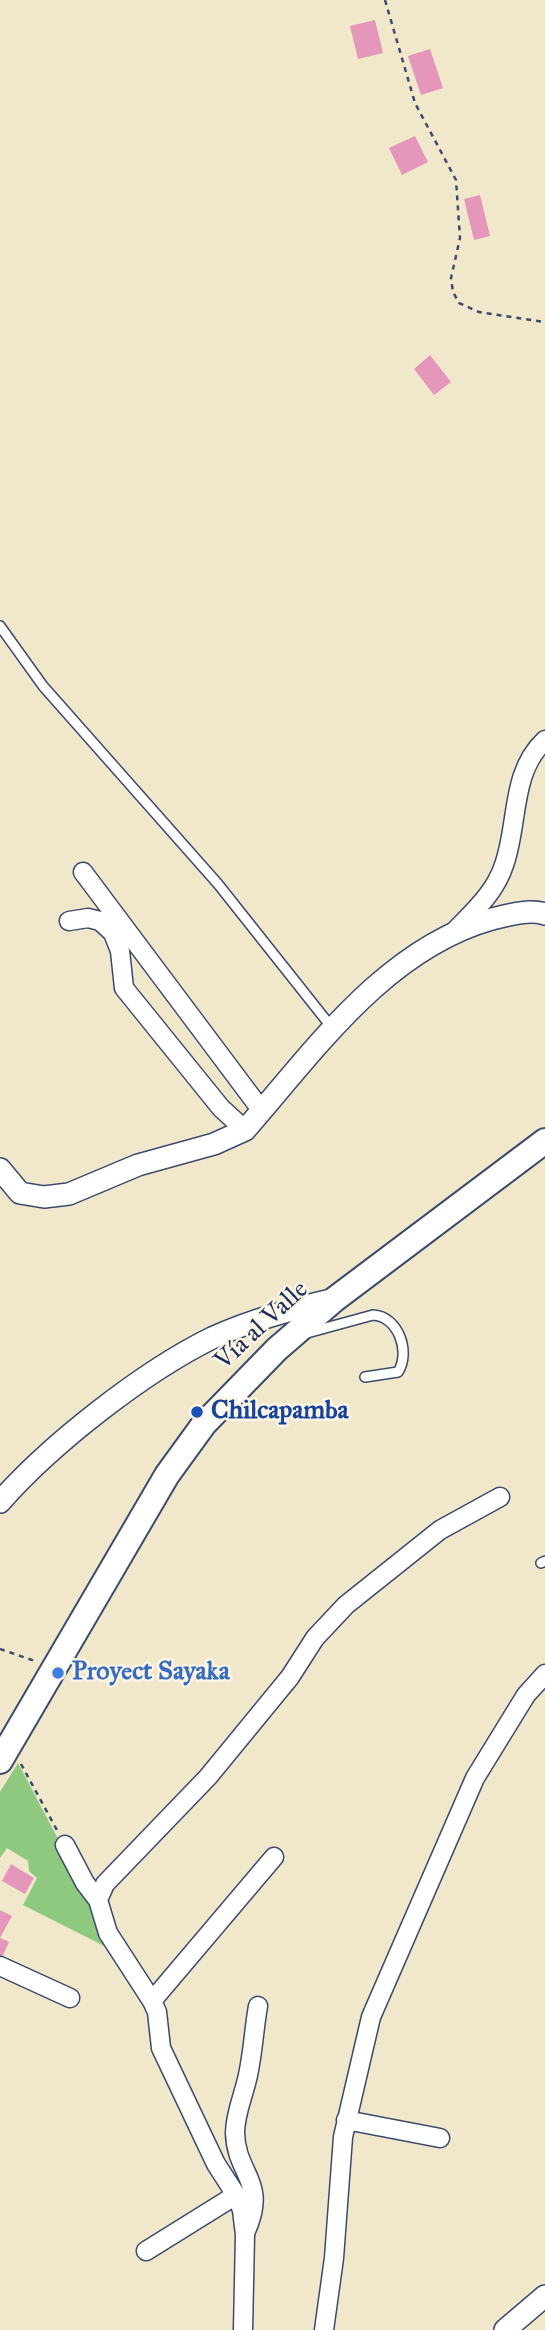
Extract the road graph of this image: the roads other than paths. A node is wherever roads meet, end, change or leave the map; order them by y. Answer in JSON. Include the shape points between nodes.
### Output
{"nodes":[{"id":1,"x":0,"y":626,"type":"edge"},
{"id":2,"x":545,"y":740,"type":"edge"},
{"id":3,"x":83,"y":872,"type":"dead end"},
{"id":4,"x":545,"y":914,"type":"edge"},
{"id":5,"x":69,"y":921,"type":"dead end"},
{"id":6,"x":453,"y":933,"type":"junction"},
{"id":7,"x":333,"y":1030,"type":"junction"},
{"id":8,"x":262,"y":1111,"type":"junction"},
{"id":9,"x":245,"y":1130,"type":"junction"},
{"id":10,"x":545,"y":1142,"type":"edge"},
{"id":11,"x":0,"y":1169,"type":"edge"},
{"id":12,"x":335,"y":1299,"type":"junction"},
{"id":13,"x":292,"y":1336,"type":"junction"},
{"id":14,"x":365,"y":1377,"type":"dead end"},
{"id":15,"x":500,"y":1497,"type":"dead end"},
{"id":16,"x":0,"y":1502,"type":"edge"},
{"id":17,"x":545,"y":1674,"type":"edge"},
{"id":18,"x":5,"y":1752,"type":"edge"},
{"id":19,"x":65,"y":1845,"type":"road end"},
{"id":20,"x":274,"y":1857,"type":"dead end"},
{"id":21,"x":99,"y":1900,"type":"junction"},
{"id":22,"x":0,"y":1966,"type":"edge"},
{"id":23,"x":70,"y":1998,"type":"dead end"},
{"id":24,"x":152,"y":2001,"type":"junction"},
{"id":25,"x":258,"y":2006,"type":"dead end"},
{"id":26,"x":346,"y":2120,"type":"junction"},
{"id":27,"x":440,"y":2138,"type":"dead end"},
{"id":28,"x":236,"y":2195,"type":"junction"},
{"id":29,"x":245,"y":2235,"type":"junction"},
{"id":30,"x":146,"y":2251,"type":"dead end"},
{"id":31,"x":545,"y":2296,"type":"edge"},
{"id":32,"x":243,"y":2330,"type":"edge"},
{"id":33,"x":324,"y":2330,"type":"edge"},
{"id":34,"x":505,"y":2330,"type":"edge"}],
"edges":[{"from":1,"to":7,"type":"lane","via":[[43,686],[218,884]]},
{"from":2,"to":6,"type":"street","via":[[532,752],[515,800],[505,864],[489,895]]},
{"from":3,"to":8,"type":"street"},
{"from":4,"to":6,"type":"street","via":[[507,915]]},
{"from":5,"to":9,"type":"street","via":[[100,921],[113,933],[124,988],[221,1108]]},
{"from":6,"to":7,"type":"street","via":[[369,992]]},
{"from":7,"to":8,"type":"street"},
{"from":8,"to":9,"type":"street"},
{"from":9,"to":11,"type":"street","via":[[214,1144],[138,1165],[69,1194],[44,1197],[20,1193]]},
{"from":10,"to":12,"type":"main road","name":"Vía al Valle"},
{"from":12,"to":13,"type":"main road","name":"Vía al Valle"},
{"from":12,"to":16,"type":"street","via":[[273,1314],[213,1338],[160,1367],[40,1462]]},
{"from":13,"to":14,"type":"lane","via":[[383,1315],[402,1340],[404,1363],[398,1372]]},
{"from":13,"to":18,"type":"main road","name":"Vía al Valle","via":[[205,1423],[167,1475]]},
{"from":15,"to":21,"type":"street","via":[[440,1530],[346,1605],[315,1638],[290,1677],[208,1777],[105,1884]]},
{"from":17,"to":26,"type":"street","via":[[526,1695],[475,1778],[432,1871],[371,2017]]},
{"from":19,"to":21,"type":"street"},
{"from":20,"to":24,"type":"street"},
{"from":21,"to":24,"type":"street","via":[[108,1933]]},
{"from":22,"to":23,"type":"street"},
{"from":24,"to":28,"type":"street","via":[[161,2048],[216,2164]]},
{"from":25,"to":29,"type":"street","via":[[249,2073],[236,2119],[235,2137],[255,2192],[253,2217]]},
{"from":26,"to":27,"type":"street"},
{"from":26,"to":33,"type":"street"},
{"from":28,"to":29,"type":"street"},
{"from":28,"to":30,"type":"street"},
{"from":29,"to":32,"type":"street"},
{"from":31,"to":34,"type":"street"}]}
